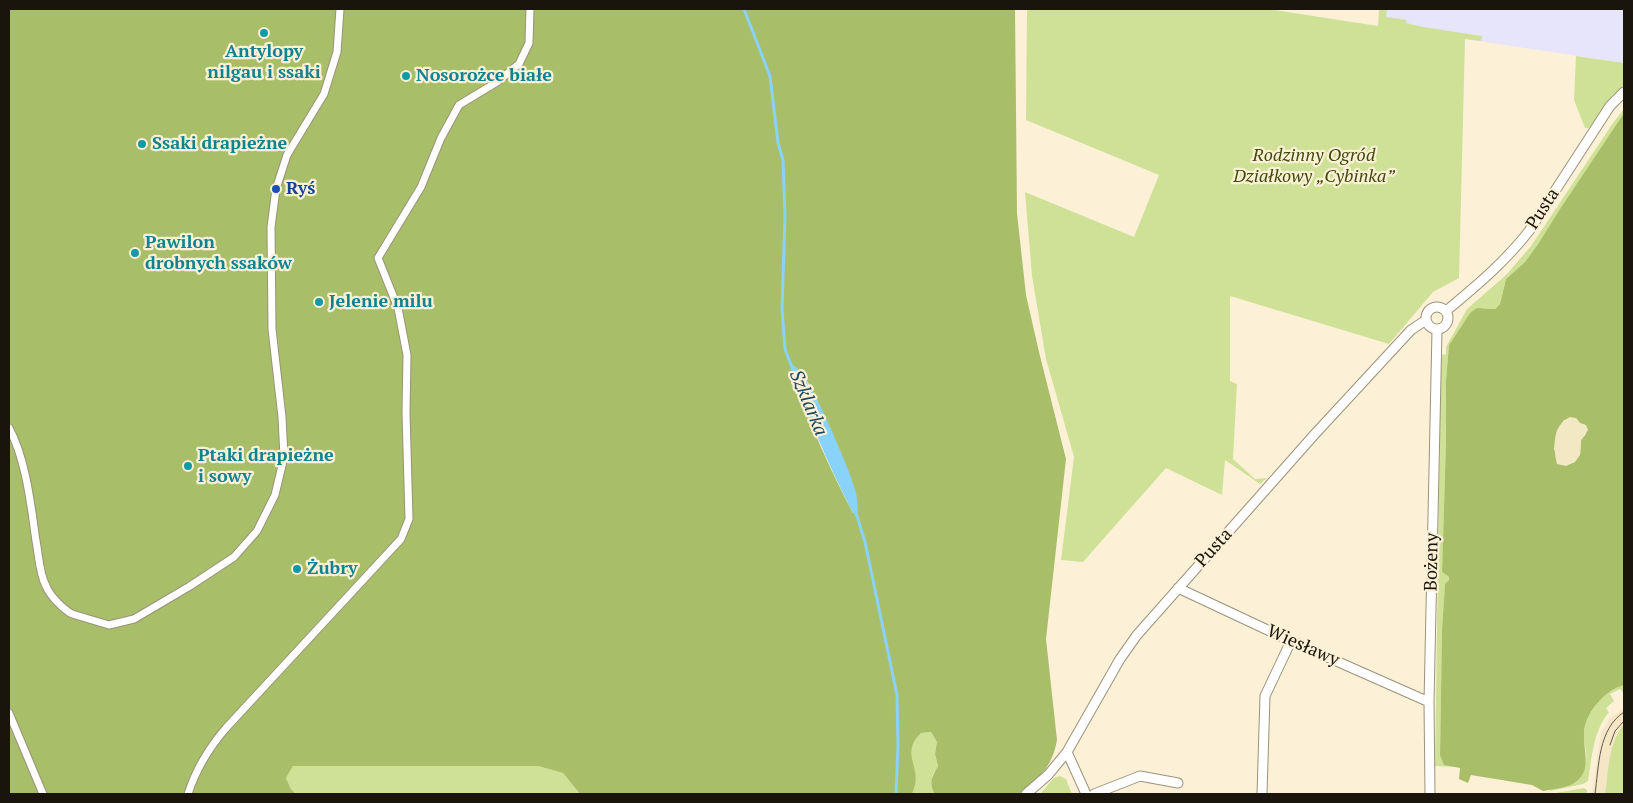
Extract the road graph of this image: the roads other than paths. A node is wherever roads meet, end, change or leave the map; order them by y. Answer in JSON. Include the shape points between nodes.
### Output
{"nodes":[{"id":1,"x":340,"y":9,"type":"edge"},
{"id":2,"x":530,"y":9,"type":"edge"},
{"id":3,"x":1624,"y":92,"type":"edge"},
{"id":4,"x":1446,"y":311,"type":"junction"},
{"id":5,"x":1426,"y":320,"type":"junction"},
{"id":6,"x":1437,"y":330,"type":"junction"},
{"id":7,"x":9,"y":428,"type":"edge"},
{"id":8,"x":1178,"y":588,"type":"junction"},
{"id":9,"x":1290,"y":641,"type":"junction"},
{"id":10,"x":1429,"y":702,"type":"junction"},
{"id":11,"x":9,"y":714,"type":"edge"},
{"id":12,"x":1067,"y":752,"type":"junction"},
{"id":13,"x":1178,"y":783,"type":"dead end"},
{"id":14,"x":42,"y":794,"type":"edge"},
{"id":15,"x":188,"y":794,"type":"edge"},
{"id":16,"x":1026,"y":794,"type":"edge"},
{"id":17,"x":1086,"y":794,"type":"edge"},
{"id":18,"x":1094,"y":794,"type":"edge"},
{"id":19,"x":1262,"y":794,"type":"edge"},
{"id":20,"x":1430,"y":794,"type":"edge"}],
"edges":[{"from":1,"to":7,"type":"street","via":[[337,52],[324,94],[287,155],[276,189],[271,227],[272,330],[284,457],[275,495],[257,531],[234,557],[134,619],[109,625],[72,614],[46,588],[30,497]]},
{"from":2,"to":15,"type":"street","via":[[529,43],[519,64],[459,105],[421,187],[378,258],[398,308],[408,355],[409,519],[401,539],[208,749],[194,774]]},
{"from":3,"to":4,"type":"street","name":"Pusta","via":[[1610,106],[1514,250]]},
{"from":4,"to":5,"type":"street","via":[[1439,307],[1431,309]]},
{"from":4,"to":6,"type":"street","via":[[1447,323]]},
{"from":5,"to":6,"type":"street"},
{"from":5,"to":8,"type":"street","name":"Pusta","via":[[1411,330]]},
{"from":6,"to":10,"type":"street","name":"Bożeny"},
{"from":8,"to":9,"type":"street","name":"Wiesławy"},
{"from":8,"to":12,"type":"street","name":"Pusta","via":[[1120,659]]},
{"from":9,"to":10,"type":"street","name":"Wiesławy"},
{"from":9,"to":19,"type":"street","via":[[1265,696]]},
{"from":10,"to":20,"type":"street","name":"Bożeny"},
{"from":11,"to":14,"type":"street"},
{"from":12,"to":16,"type":"street","name":"Pusta"},
{"from":12,"to":17,"type":"street"},
{"from":13,"to":18,"type":"street","via":[[1140,776]]}]}
